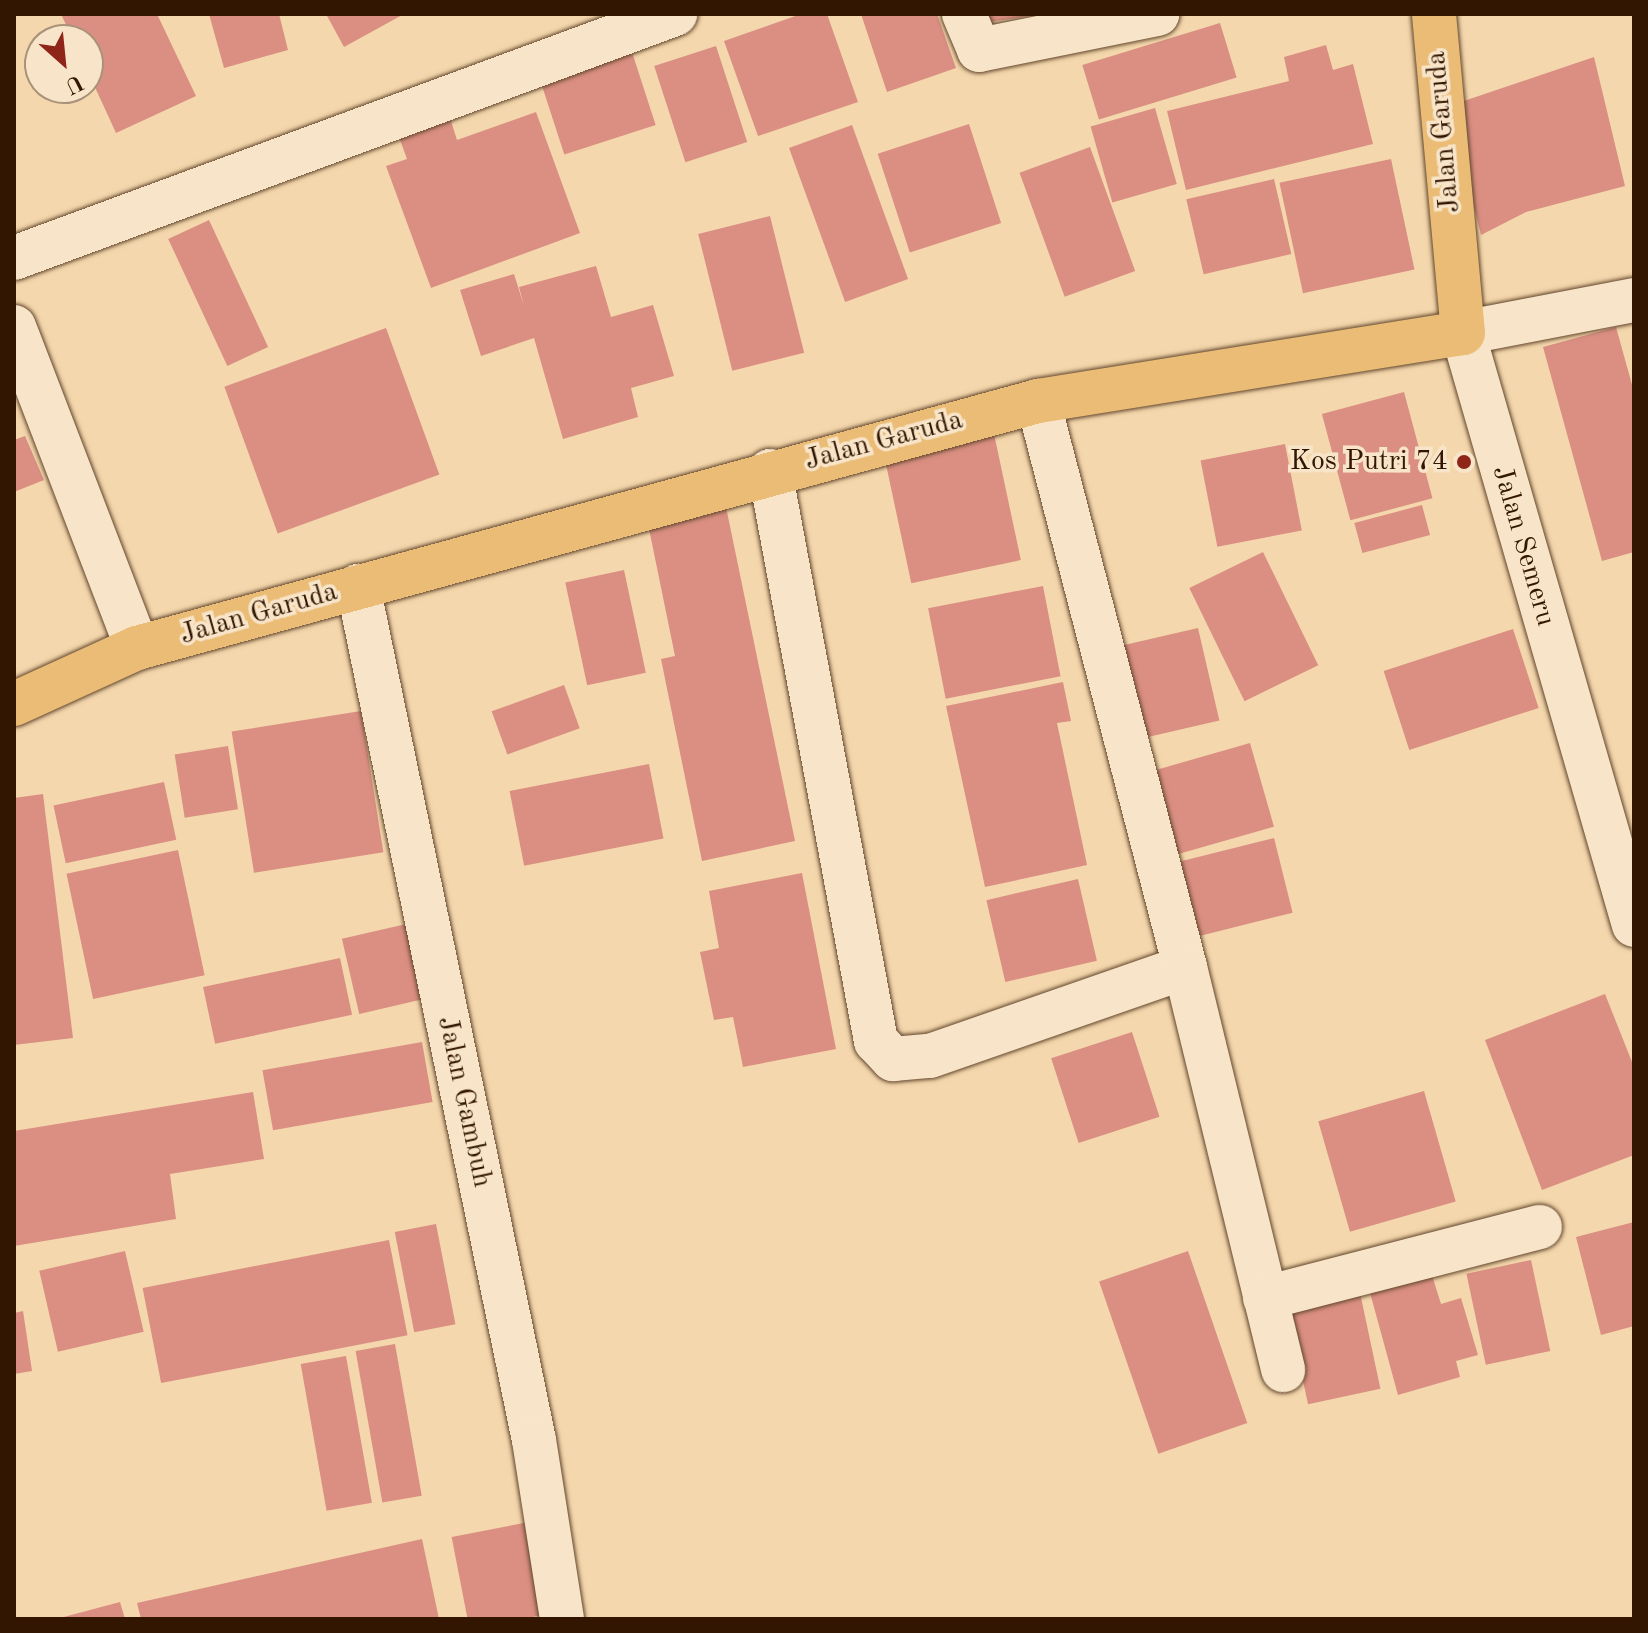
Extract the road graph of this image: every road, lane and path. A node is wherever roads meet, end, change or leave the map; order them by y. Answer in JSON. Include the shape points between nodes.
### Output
{"nodes":[{"id":1,"x":675,"y":14,"type":"edge"},
{"id":2,"x":964,"y":14,"type":"edge"},
{"id":3,"x":1157,"y":14,"type":"edge"},
{"id":4,"x":1434,"y":14,"type":"edge"},
{"id":5,"x":14,"y":258,"type":"edge"},
{"id":6,"x":1634,"y":300,"type":"edge"},
{"id":7,"x":14,"y":327,"type":"edge"},
{"id":8,"x":1463,"y":333,"type":"junction"},
{"id":9,"x":1038,"y":401,"type":"junction"},
{"id":10,"x":770,"y":471,"type":"junction"},
{"id":11,"x":358,"y":586,"type":"junction"},
{"id":12,"x":137,"y":648,"type":"junction"},
{"id":13,"x":14,"y":704,"type":"edge"},
{"id":14,"x":1634,"y":925,"type":"edge"},
{"id":15,"x":1185,"y":967,"type":"junction"},
{"id":16,"x":1540,"y":1227,"type":"dead end"},
{"id":17,"x":1265,"y":1298,"type":"junction"},
{"id":18,"x":1283,"y":1370,"type":"dead end"},
{"id":19,"x":562,"y":1619,"type":"edge"}],
"edges":[{"from":1,"to":5,"type":"street"},
{"from":2,"to":3,"type":"street","via":[[979,50]]},
{"from":4,"to":8,"type":"main road","name":"Jalan Garuda"},
{"from":6,"to":8,"type":"street"},
{"from":7,"to":12,"type":"street"},
{"from":8,"to":9,"type":"main road","name":"Jalan Garuda"},
{"from":8,"to":14,"type":"street","name":"Jalan Semeru"},
{"from":9,"to":10,"type":"main road","name":"Jalan Garuda"},
{"from":9,"to":15,"type":"street"},
{"from":10,"to":11,"type":"main road","name":"Jalan Garuda"},
{"from":10,"to":15,"type":"street","via":[[871,1027],[883,1052],[903,1061],[930,1056]]},
{"from":11,"to":12,"type":"main road","name":"Jalan Garuda"},
{"from":11,"to":19,"type":"street","name":"Jalan Gambuh","via":[[534,1440]]},
{"from":12,"to":13,"type":"main road","name":"Jalan Garuda"},
{"from":15,"to":17,"type":"street"},
{"from":16,"to":17,"type":"street"},
{"from":17,"to":18,"type":"street"}]}
